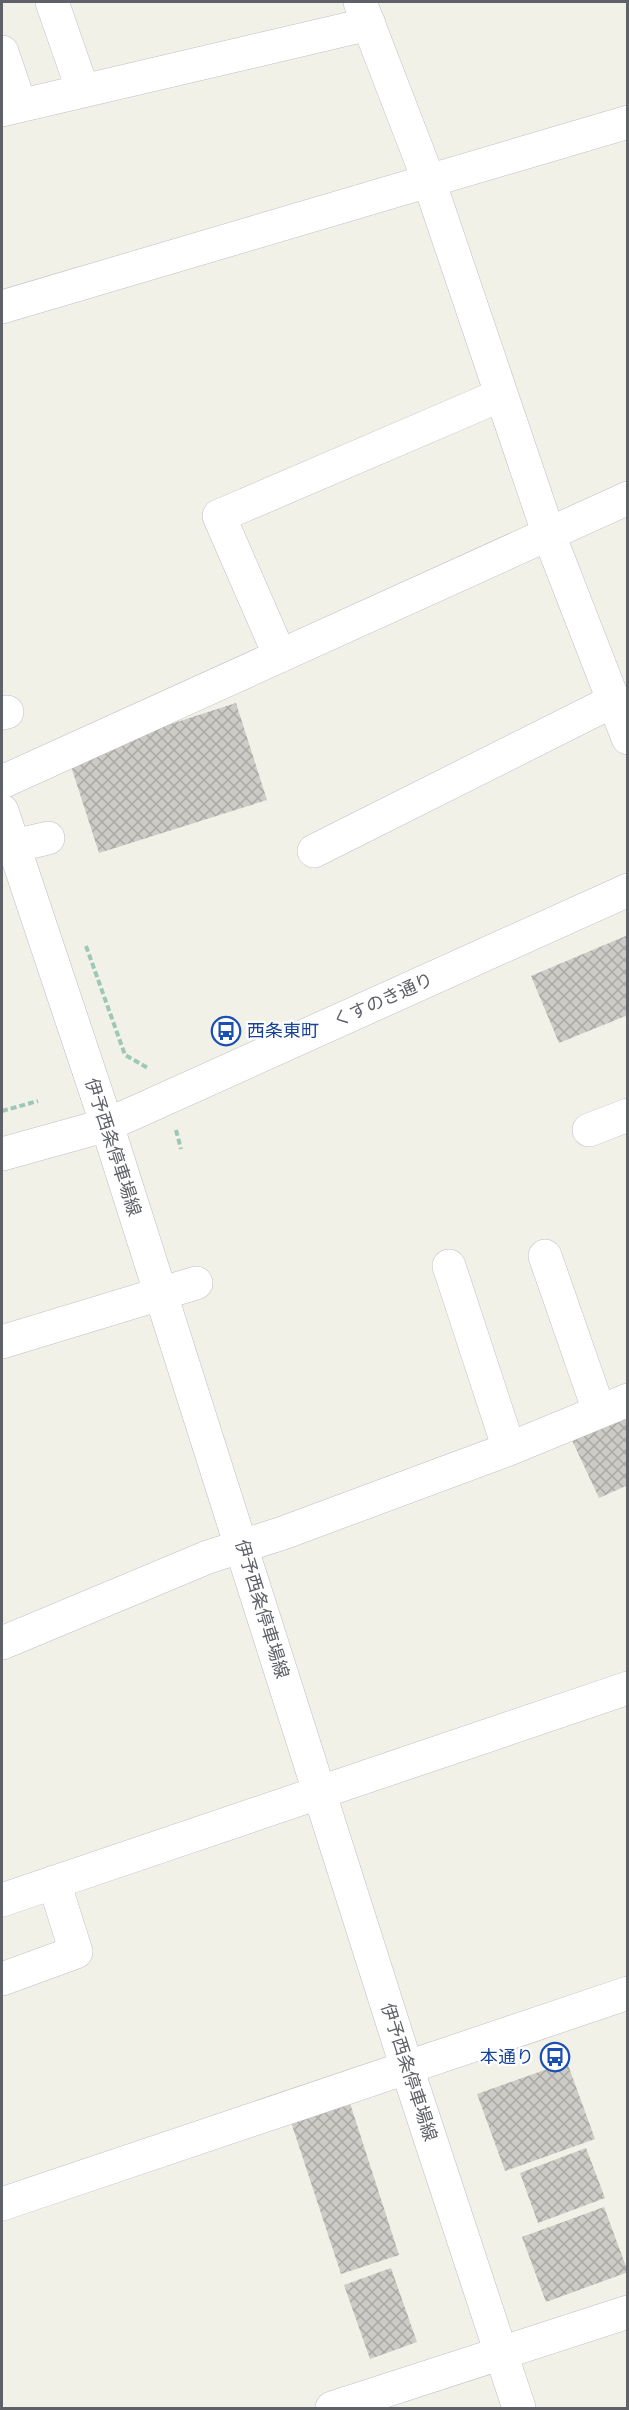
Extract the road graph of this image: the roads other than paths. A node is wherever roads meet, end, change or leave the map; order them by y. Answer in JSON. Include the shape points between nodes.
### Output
{"nodes":[{"id":1,"x":52,"y":2,"type":"edge"},
{"id":2,"x":364,"y":13,"type":"edge"},
{"id":3,"x":2,"y":52,"type":"edge"},
{"id":4,"x":83,"y":91,"type":"junction"},
{"id":5,"x":11,"y":107,"type":"edge"},
{"id":6,"x":627,"y":122,"type":"edge"},
{"id":7,"x":429,"y":181,"type":"junction"},
{"id":8,"x":2,"y":307,"type":"edge"},
{"id":9,"x":501,"y":395,"type":"junction"},
{"id":10,"x":627,"y":498,"type":"edge"},
{"id":11,"x":549,"y":535,"type":"junction"},
{"id":12,"x":280,"y":656,"type":"junction"},
{"id":13,"x":613,"y":701,"type":"junction"},
{"id":14,"x":627,"y":738,"type":"edge"},
{"id":15,"x":2,"y":782,"type":"edge"},
{"id":16,"x":2,"y":811,"type":"edge"},
{"id":17,"x":48,"y":838,"type":"dead end"},
{"id":18,"x":8,"y":847,"type":"edge"},
{"id":19,"x":314,"y":851,"type":"dead end"},
{"id":20,"x":627,"y":890,"type":"edge"},
{"id":21,"x":627,"y":1115,"type":"edge"},
{"id":22,"x":107,"y":1125,"type":"junction"},
{"id":23,"x":589,"y":1130,"type":"dead end"},
{"id":24,"x":2,"y":1154,"type":"edge"},
{"id":25,"x":545,"y":1256,"type":"dead end"},
{"id":26,"x":449,"y":1266,"type":"dead end"},
{"id":27,"x":196,"y":1283,"type":"dead end"},
{"id":28,"x":158,"y":1293,"type":"junction"},
{"id":29,"x":2,"y":1342,"type":"edge"},
{"id":30,"x":613,"y":1406,"type":"edge"},
{"id":31,"x":508,"y":1449,"type":"junction"},
{"id":32,"x":243,"y":1546,"type":"junction"},
{"id":33,"x":2,"y":1643,"type":"edge"},
{"id":34,"x":627,"y":1688,"type":"edge"},
{"id":35,"x":318,"y":1792,"type":"junction"},
{"id":36,"x":54,"y":1882,"type":"junction"},
{"id":37,"x":2,"y":1900,"type":"edge"},
{"id":38,"x":2,"y":1979,"type":"edge"},
{"id":39,"x":627,"y":1993,"type":"edge"},
{"id":40,"x":407,"y":2068,"type":"junction"},
{"id":41,"x":2,"y":2204,"type":"edge"},
{"id":42,"x":627,"y":2312,"type":"edge"},
{"id":43,"x":501,"y":2354,"type":"junction"},
{"id":44,"x":332,"y":2409,"type":"edge"},
{"id":45,"x":519,"y":2409,"type":"edge"}],
"edges":[{"from":1,"to":4,"type":"street"},
{"from":2,"to":4,"type":"street"},
{"from":2,"to":7,"type":"street"},
{"from":3,"to":5,"type":"street"},
{"from":4,"to":5,"type":"street"},
{"from":6,"to":7,"type":"street"},
{"from":7,"to":8,"type":"street"},
{"from":7,"to":9,"type":"street"},
{"from":9,"to":11,"type":"street"},
{"from":9,"to":12,"type":"street","via":[[219,516]]},
{"from":10,"to":11,"type":"street"},
{"from":11,"to":12,"type":"street"},
{"from":11,"to":13,"type":"street"},
{"from":12,"to":15,"type":"street"},
{"from":13,"to":14,"type":"street"},
{"from":13,"to":19,"type":"street"},
{"from":16,"to":18,"type":"street","name":"伊予西条停車場線"},
{"from":17,"to":18,"type":"street"},
{"from":18,"to":22,"type":"street","name":"伊予西条停車場線"},
{"from":20,"to":22,"type":"street","name":"くすのき通り"},
{"from":21,"to":23,"type":"street"},
{"from":22,"to":24,"type":"street","name":"くすのき通り"},
{"from":22,"to":28,"type":"street","name":"伊予西条停車場線"},
{"from":25,"to":30,"type":"street"},
{"from":26,"to":31,"type":"street"},
{"from":27,"to":28,"type":"street"},
{"from":28,"to":29,"type":"street"},
{"from":28,"to":32,"type":"street","name":"伊予西条停車場線"},
{"from":30,"to":31,"type":"street"},
{"from":31,"to":32,"type":"street"},
{"from":32,"to":33,"type":"street"},
{"from":32,"to":35,"type":"street","name":"伊予西条停車場線"},
{"from":34,"to":35,"type":"street"},
{"from":35,"to":36,"type":"street"},
{"from":35,"to":40,"type":"street","name":"伊予西条停車場線"},
{"from":36,"to":37,"type":"street"},
{"from":36,"to":38,"type":"street","via":[[76,1952]]},
{"from":39,"to":40,"type":"street"},
{"from":40,"to":41,"type":"street"},
{"from":40,"to":43,"type":"street","name":"伊予西条停車場線"},
{"from":42,"to":43,"type":"street"},
{"from":43,"to":44,"type":"street"},
{"from":43,"to":45,"type":"street","name":"伊予西条停車場線"}]}
